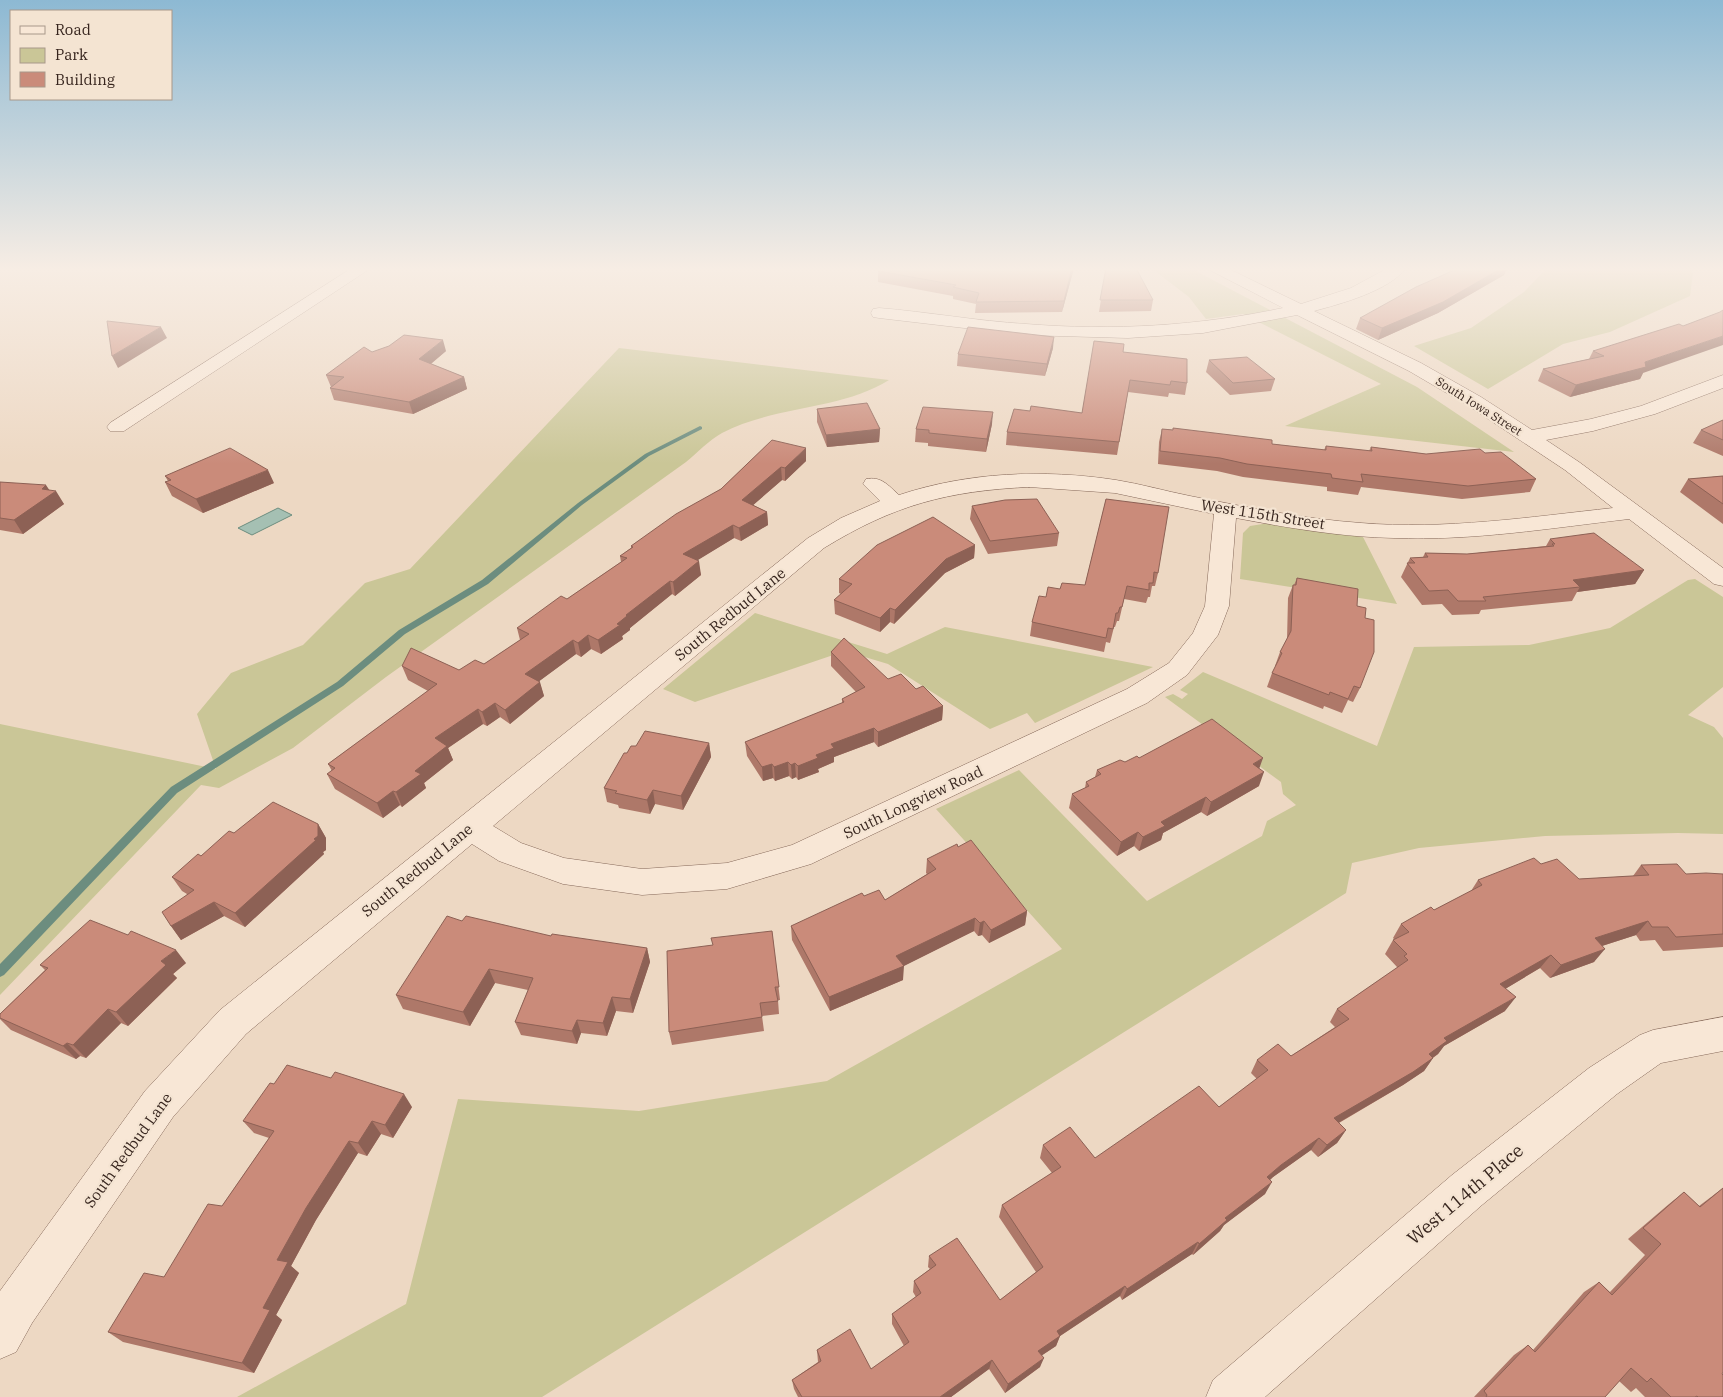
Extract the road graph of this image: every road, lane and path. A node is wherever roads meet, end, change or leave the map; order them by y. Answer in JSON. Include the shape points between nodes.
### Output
{"nodes":[{"id":1,"x":262,"y":333,"type":"edge"},
{"id":2,"x":1105,"y":333,"type":"edge"},
{"id":3,"x":1194,"y":333,"type":"edge"},
{"id":4,"x":1347,"y":333,"type":"edge"},
{"id":5,"x":1723,"y":381,"type":"edge"},
{"id":6,"x":117,"y":427,"type":"dead end"},
{"id":7,"x":1528,"y":437,"type":"junction"},
{"id":8,"x":884,"y":493,"type":"joint"},
{"id":9,"x":1226,"y":509,"type":"junction"},
{"id":10,"x":1634,"y":512,"type":"junction"},
{"id":11,"x":1723,"y":579,"type":"edge"},
{"id":12,"x":471,"y":827,"type":"junction"},
{"id":13,"x":1723,"y":1034,"type":"edge"},
{"id":14,"x":0,"y":1336,"type":"edge"},
{"id":15,"x":1234,"y":1396,"type":"edge"}],
"edges":[{"from":1,"to":6,"type":"street"},
{"from":2,"to":3,"type":"street","via":[[1182,336]]},
{"from":4,"to":7,"type":"street","name":"South Iowa Street","via":[[1415,367]]},
{"from":5,"to":7,"type":"street","via":[[1648,410],[1593,425]]},
{"from":7,"to":10,"type":"street","name":"South Iowa Street"},
{"from":8,"to":9,"type":"street","name":"West 115th Street","via":[[1048,480],[1108,485]]},
{"from":8,"to":12,"type":"street","name":"South Redbud Lane","via":[[816,544]]},
{"from":9,"to":10,"type":"street","name":"West 115th Street","via":[[1362,530],[1420,532]]},
{"from":9,"to":12,"type":"street","name":"South Longview Road","via":[[1217,606],[1205,635],[1178,669],[1137,696],[800,855],[727,876],[642,882],[563,871],[510,852]]},
{"from":10,"to":11,"type":"street","name":"South Iowa Street"},
{"from":12,"to":14,"type":"street","name":"South Redbud Lane","via":[[233,1022],[159,1104],[16,1307]]},
{"from":13,"to":15,"type":"street","name":"West 114th Place","via":[[1653,1047],[1603,1081],[1467,1190]]}]}
